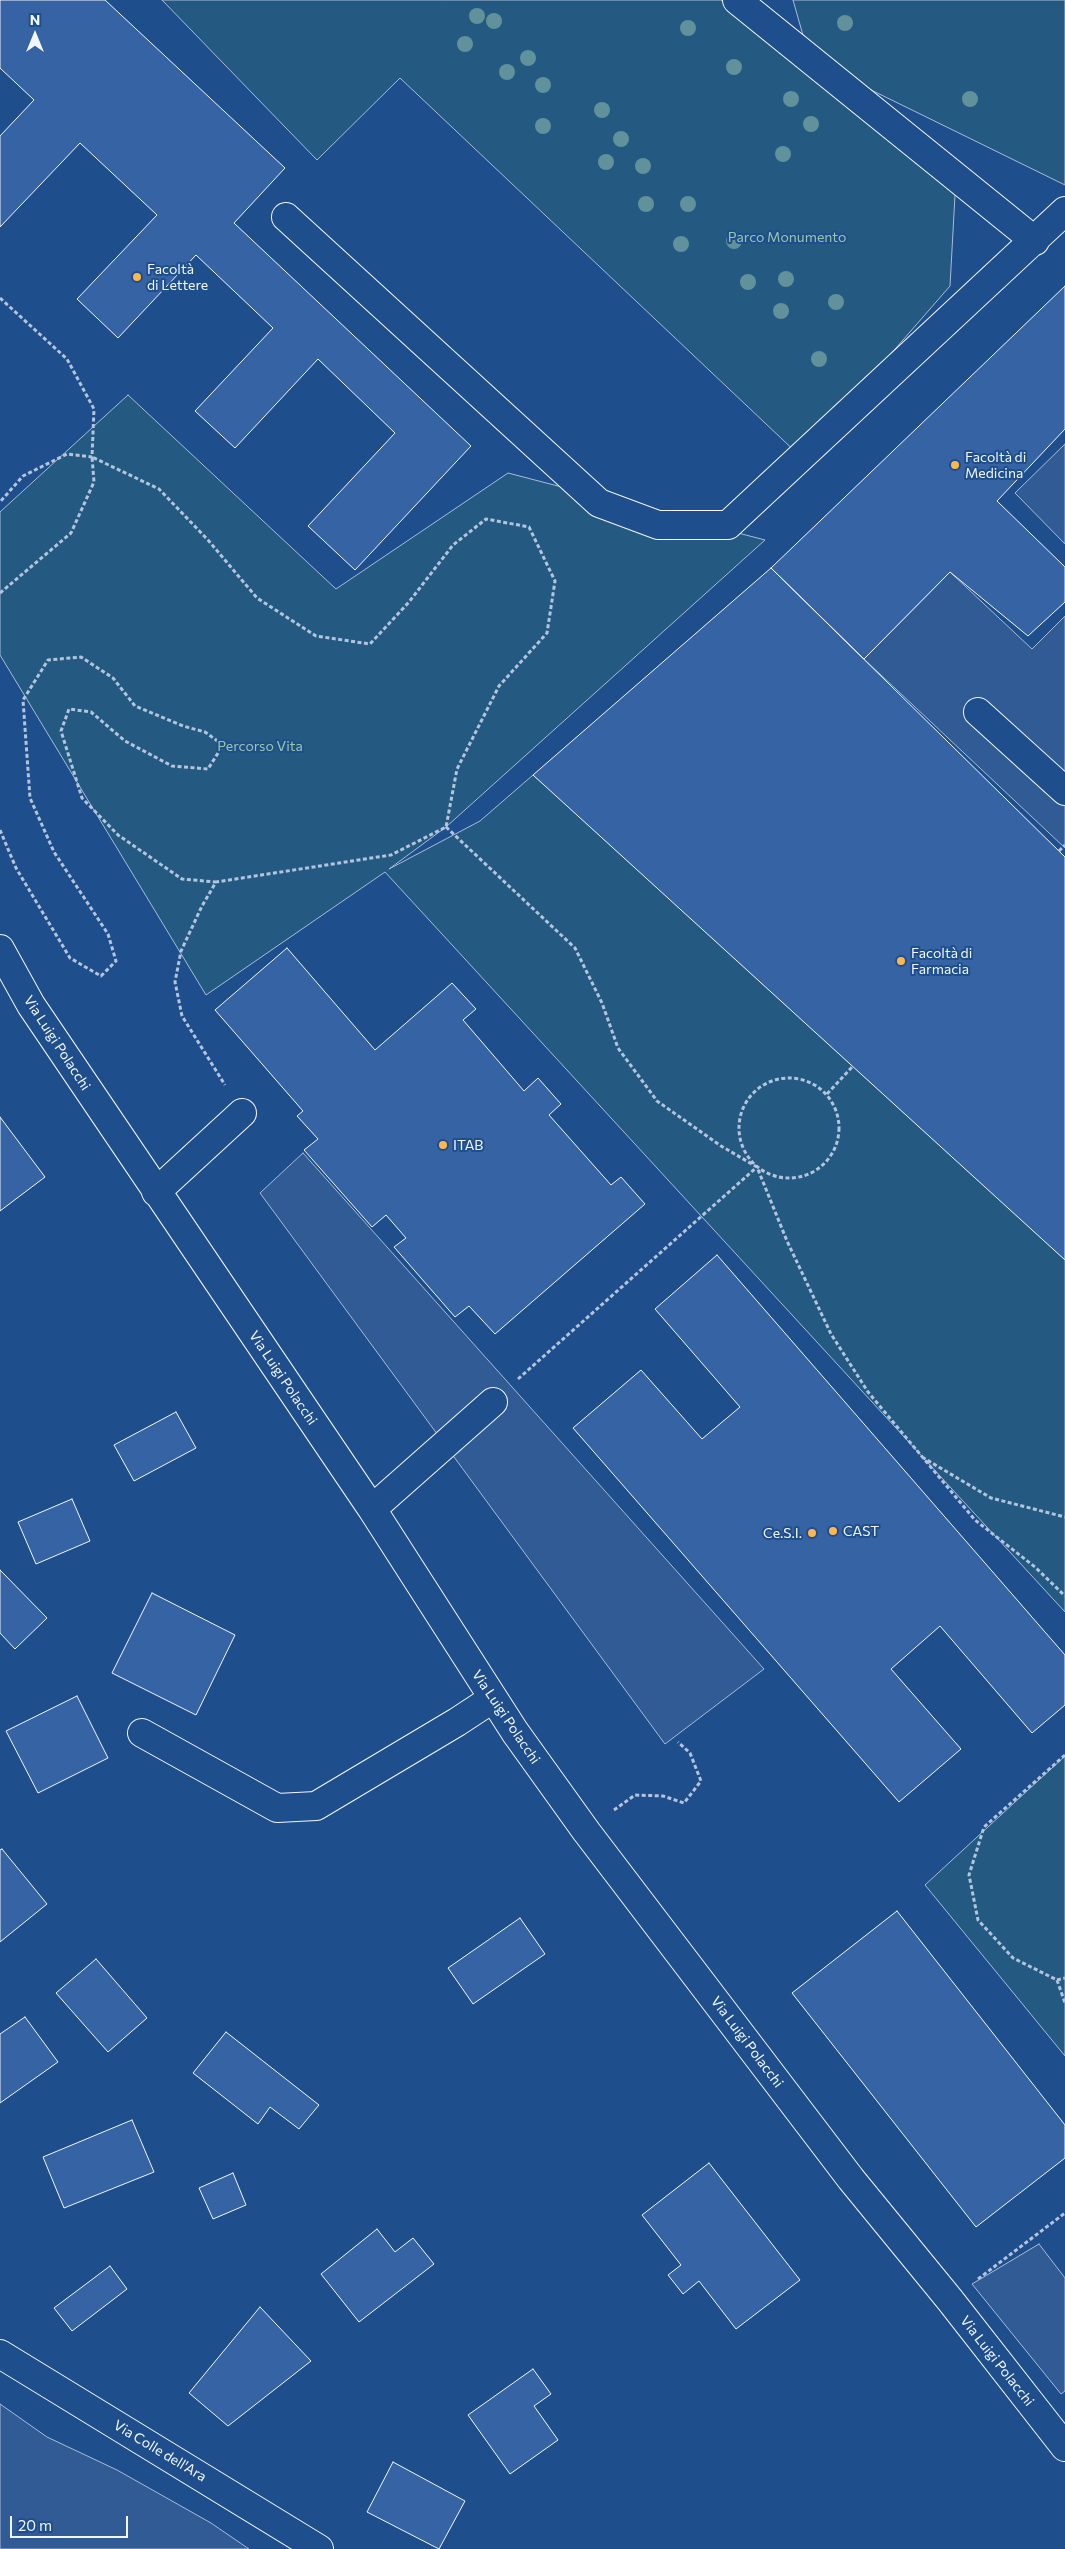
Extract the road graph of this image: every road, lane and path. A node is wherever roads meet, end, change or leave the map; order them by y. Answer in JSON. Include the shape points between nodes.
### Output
{"nodes":[{"id":1,"x":737,"y":0,"type":"edge"},
{"id":2,"x":1065,"y":211,"type":"edge"},
{"id":3,"x":286,"y":216,"type":"dead end"},
{"id":4,"x":1035,"y":241,"type":"junction"},
{"id":5,"x":0,"y":298,"type":"edge"},
{"id":6,"x":92,"y":457,"type":"junction"},
{"id":7,"x":0,"y":502,"type":"edge"},
{"id":8,"x":0,"y":593,"type":"edge"},
{"id":9,"x":978,"y":712,"type":"dead end"},
{"id":10,"x":1065,"y":791,"type":"edge"},
{"id":11,"x":446,"y":827,"type":"junction"},
{"id":12,"x":0,"y":830,"type":"edge"},
{"id":13,"x":1065,"y":845,"type":"edge"},
{"id":14,"x":1059,"y":851,"type":"dead end"},
{"id":15,"x":216,"y":882,"type":"junction"},
{"id":16,"x":0,"y":949,"type":"edge"},
{"id":17,"x":853,"y":1066,"type":"dead end"},
{"id":18,"x":827,"y":1094,"type":"junction"},
{"id":19,"x":242,"y":1113,"type":"joint"},
{"id":20,"x":757,"y":1167,"type":"junction"},
{"id":21,"x":156,"y":1192,"type":"junction"},
{"id":22,"x":493,"y":1402,"type":"joint"},
{"id":23,"x":920,"y":1456,"type":"junction"},
{"id":24,"x":372,"y":1509,"type":"junction"},
{"id":25,"x":1065,"y":1517,"type":"edge"},
{"id":26,"x":1065,"y":1596,"type":"edge"},
{"id":27,"x":492,"y":1698,"type":"junction"},
{"id":28,"x":142,"y":1732,"type":"dead end"},
{"id":29,"x":678,"y":1742,"type":"dead end"},
{"id":30,"x":1065,"y":1754,"type":"edge"},
{"id":31,"x":586,"y":1831,"type":"junction"},
{"id":32,"x":1065,"y":1978,"type":"edge"},
{"id":33,"x":1057,"y":1980,"type":"junction"},
{"id":34,"x":1065,"y":2003,"type":"edge"},
{"id":35,"x":1065,"y":2214,"type":"edge"},
{"id":36,"x":950,"y":2300,"type":"junction"},
{"id":37,"x":0,"y":2354,"type":"edge"},
{"id":38,"x":1065,"y":2447,"type":"edge"},
{"id":39,"x":319,"y":2549,"type":"edge"}],
"edges":[{"from":1,"to":4,"type":"street"},
{"from":2,"to":4,"type":"street"},
{"from":3,"to":4,"type":"street","via":[[599,503],[658,525],[728,525]]},
{"from":5,"to":6,"type":"path","via":[[66,360],[94,409]]},
{"from":6,"to":7,"type":"path","via":[[68,454],[23,476]]},
{"from":6,"to":8,"type":"path","via":[[94,482],[71,533]]},
{"from":6,"to":11,"type":"path","via":[[158,489],[208,540],[257,598],[316,636],[370,644],[409,602],[453,545],[486,519],[529,527],[554,581],[547,633],[499,686],[457,769]]},
{"from":9,"to":10,"type":"street"},
{"from":11,"to":15,"type":"path","via":[[391,855]]},
{"from":11,"to":20,"type":"path","via":[[575,948],[602,1003],[618,1048],[657,1101]]},
{"from":12,"to":15,"type":"path","via":[[16,868],[70,958],[101,976],[116,962],[108,934],[54,852],[30,798],[23,700],[48,660],[80,657],[113,678],[135,706],[206,732],[223,745],[208,769],[172,766],[125,741],[91,712],[69,710],[61,731],[82,798],[112,829],[182,878]]},
{"from":13,"to":14,"type":"path"},
{"from":15,"to":19,"type":"path","via":[[181,951],[176,982],[182,1016]]},
{"from":16,"to":21,"type":"street","name":"Via Luigi Polacchi","via":[[31,1005]]},
{"from":17,"to":18,"type":"path"},
{"from":18,"to":20,"type":"path","via":[[835,1106],[840,1132],[832,1155],[822,1166],[808,1175],[792,1178],[774,1176]]},
{"from":18,"to":20,"type":"path","via":[[804,1080],[789,1077],[773,1080],[749,1097],[738,1123],[746,1155]]},
{"from":19,"to":21,"type":"street"},
{"from":20,"to":22,"type":"path"},
{"from":20,"to":23,"type":"path","via":[[787,1241],[831,1334],[868,1392]]},
{"from":21,"to":24,"type":"street","name":"Via Luigi Polacchi"},
{"from":22,"to":24,"type":"street"},
{"from":23,"to":25,"type":"path","via":[[991,1498]]},
{"from":23,"to":26,"type":"path","via":[[975,1520],[1035,1567]]},
{"from":24,"to":27,"type":"street","name":"Via Luigi Polacchi"},
{"from":27,"to":28,"type":"street","via":[[316,1806],[277,1808]]},
{"from":27,"to":31,"type":"street","name":"Via Luigi Polacchi"},
{"from":29,"to":31,"type":"path","via":[[690,1753],[701,1781],[684,1803],[664,1796],[635,1795]]},
{"from":30,"to":33,"type":"path","via":[[984,1827],[969,1875],[978,1920],[1013,1958]]},
{"from":31,"to":36,"type":"street","name":"Via Luigi Polacchi","via":[[851,2179]]},
{"from":32,"to":33,"type":"path"},
{"from":33,"to":34,"type":"path"},
{"from":35,"to":36,"type":"path"},
{"from":36,"to":38,"type":"street","name":"Via Luigi Polacchi"},
{"from":37,"to":39,"type":"street","name":"Via Colle dell'Ara"}]}
